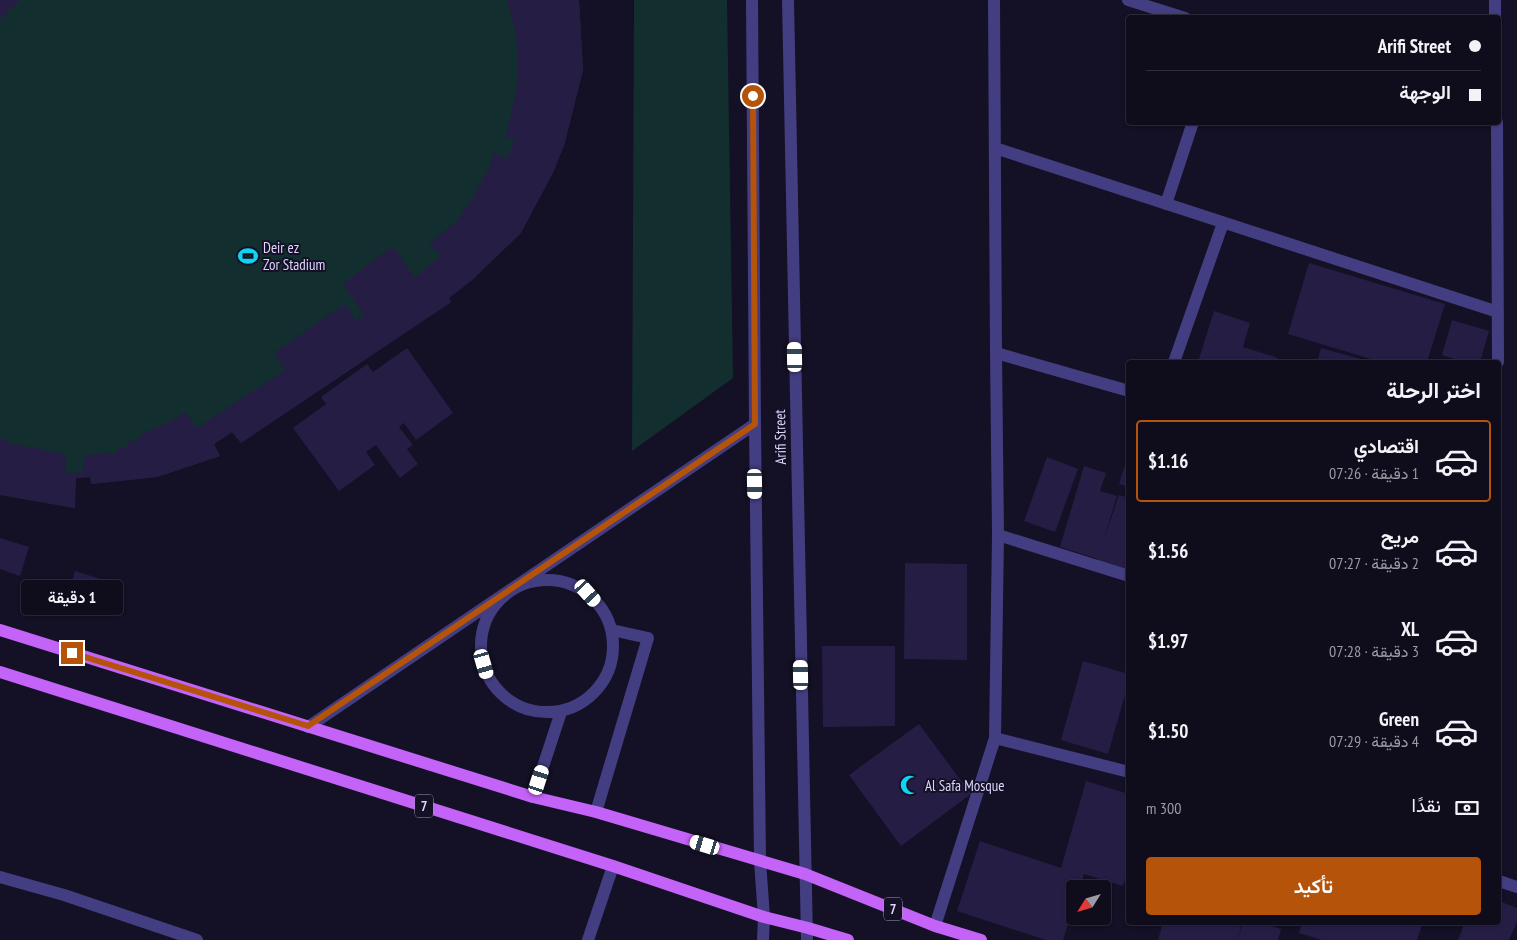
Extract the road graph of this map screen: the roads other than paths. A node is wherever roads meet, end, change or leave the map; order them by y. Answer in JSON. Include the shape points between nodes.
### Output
{"nodes":[{"id":1,"x":752,"y":0,"type":"edge"},
{"id":2,"x":788,"y":0,"type":"edge"},
{"id":3,"x":994,"y":0,"type":"edge"},
{"id":4,"x":1128,"y":0,"type":"edge"},
{"id":5,"x":1495,"y":0,"type":"edge"},
{"id":6,"x":1176,"y":15,"type":"edge"},
{"id":7,"x":1495,"y":15,"type":"edge"},
{"id":8,"x":1192,"y":125,"type":"edge"},
{"id":9,"x":1497,"y":125,"type":"edge"},
{"id":10,"x":995,"y":148,"type":"junction"},
{"id":11,"x":1166,"y":204,"type":"junction"},
{"id":12,"x":1223,"y":223,"type":"junction"},
{"id":13,"x":1498,"y":312,"type":"junction"},
{"id":14,"x":996,"y":353,"type":"junction"},
{"id":15,"x":1175,"y":360,"type":"edge"},
{"id":16,"x":1498,"y":360,"type":"edge"},
{"id":17,"x":1126,"y":389,"type":"edge"},
{"id":18,"x":755,"y":424,"type":"junction"},
{"id":19,"x":998,"y":535,"type":"junction"},
{"id":20,"x":1126,"y":575,"type":"edge"},
{"id":21,"x":504,"y":594,"type":"junction"},
{"id":22,"x":0,"y":630,"type":"edge"},
{"id":23,"x":612,"y":630,"type":"junction"},
{"id":24,"x":0,"y":672,"type":"edge"},
{"id":25,"x":561,"y":712,"type":"junction"},
{"id":26,"x":308,"y":726,"type":"junction"},
{"id":27,"x":995,"y":738,"type":"junction"},
{"id":28,"x":1126,"y":771,"type":"edge"},
{"id":29,"x":533,"y":797,"type":"junction"},
{"id":30,"x":596,"y":812,"type":"junction"},
{"id":31,"x":760,"y":862,"type":"junction"},
{"id":32,"x":613,"y":866,"type":"junction"},
{"id":33,"x":805,"y":874,"type":"junction"},
{"id":34,"x":0,"y":877,"type":"edge"},
{"id":35,"x":1501,"y":882,"type":"edge"},
{"id":36,"x":1517,"y":887,"type":"edge"},
{"id":37,"x":764,"y":918,"type":"junction"},
{"id":38,"x":935,"y":926,"type":"junction"},
{"id":39,"x":808,"y":934,"type":"edge"},
{"id":40,"x":197,"y":940,"type":"edge"},
{"id":41,"x":588,"y":940,"type":"edge"},
{"id":42,"x":763,"y":940,"type":"edge"},
{"id":43,"x":848,"y":940,"type":"edge"},
{"id":44,"x":981,"y":940,"type":"edge"}],
"edges":[{"from":1,"to":18,"type":"street","name":"Arifi Street"},
{"from":2,"to":33,"type":"street","name":"Arifi Street"},
{"from":3,"to":10,"type":"street"},
{"from":4,"to":6,"type":"street"},
{"from":5,"to":7,"type":"street"},
{"from":8,"to":11,"type":"street"},
{"from":9,"to":13,"type":"street"},
{"from":10,"to":11,"type":"street"},
{"from":10,"to":14,"type":"street"},
{"from":11,"to":12,"type":"street"},
{"from":12,"to":13,"type":"street"},
{"from":12,"to":15,"type":"street"},
{"from":13,"to":16,"type":"street"},
{"from":14,"to":17,"type":"street"},
{"from":14,"to":19,"type":"street"},
{"from":18,"to":21,"type":"street"},
{"from":18,"to":31,"type":"street","name":"Arifi Street"},
{"from":19,"to":20,"type":"street"},
{"from":19,"to":27,"type":"street"},
{"from":21,"to":23,"type":"street","via":[[524,584],[546,579],[568,583],[588,593],[603,610]]},
{"from":21,"to":25,"type":"street","via":[[490,611],[482,632],[481,654],[487,675],[499,693],[518,706],[539,712]]},
{"from":21,"to":26,"type":"street"},
{"from":22,"to":26,"type":"main road","number":"7"},
{"from":23,"to":25,"type":"street","via":[[614,652],[608,672],[597,690],[581,704]]},
{"from":23,"to":30,"type":"street","via":[[648,638]]},
{"from":24,"to":32,"type":"main road","number":"7"},
{"from":25,"to":29,"type":"street"},
{"from":26,"to":29,"type":"main road","number":"7"},
{"from":27,"to":28,"type":"street"},
{"from":27,"to":38,"type":"street"},
{"from":29,"to":30,"type":"main road","number":"7"},
{"from":30,"to":31,"type":"main road","number":"7"},
{"from":31,"to":33,"type":"main road","number":"7"},
{"from":31,"to":37,"type":"street","name":"Arifi Street"},
{"from":32,"to":37,"type":"main road","number":"7"},
{"from":32,"to":41,"type":"street"},
{"from":33,"to":38,"type":"main road","number":"7"},
{"from":33,"to":39,"type":"street","name":"Arifi Street"},
{"from":34,"to":40,"type":"street","via":[[64,894]]},
{"from":35,"to":36,"type":"street"},
{"from":37,"to":39,"type":"main road","number":"7"},
{"from":37,"to":42,"type":"street","name":"Arifi Street"},
{"from":38,"to":44,"type":"main road","number":"7"},
{"from":39,"to":43,"type":"main road","number":"7"}]}
